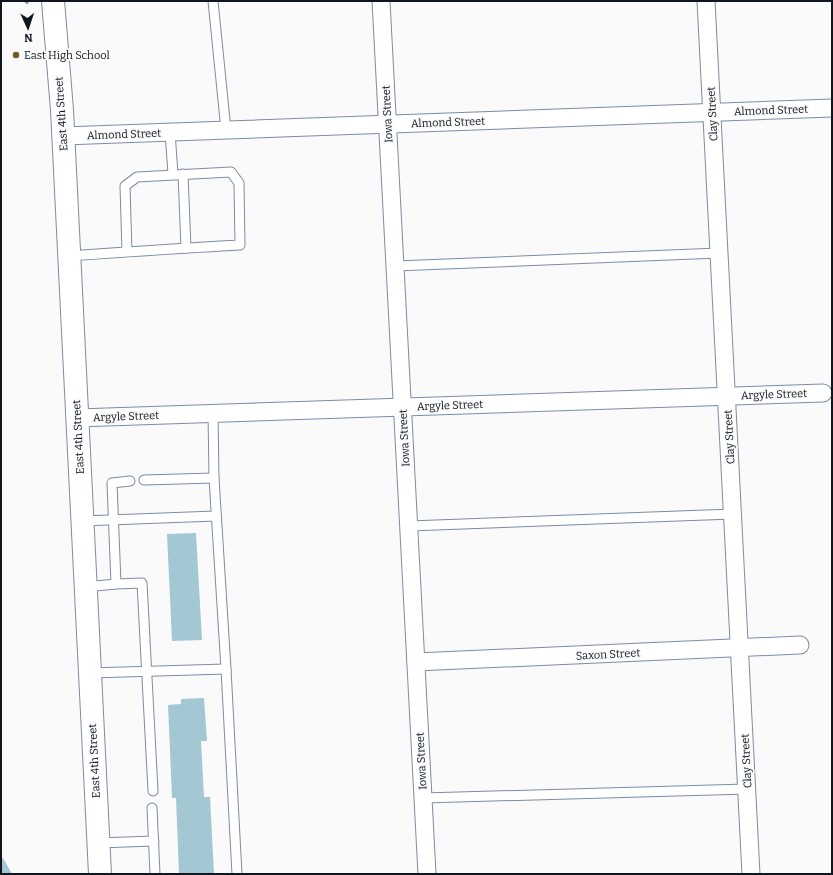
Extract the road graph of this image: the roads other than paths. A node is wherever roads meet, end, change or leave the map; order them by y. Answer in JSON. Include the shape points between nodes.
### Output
{"nodes":[{"id":1,"x":53,"y":1,"type":"edge"},
{"id":2,"x":213,"y":1,"type":"edge"},
{"id":3,"x":381,"y":1,"type":"edge"},
{"id":4,"x":706,"y":1,"type":"edge"},
{"id":5,"x":832,"y":108,"type":"edge"},
{"id":6,"x":712,"y":112,"type":"junction"},
{"id":7,"x":388,"y":124,"type":"junction"},
{"id":8,"x":226,"y":130,"type":"junction"},
{"id":9,"x":170,"y":132,"type":"junction"},
{"id":10,"x":63,"y":136,"type":"junction"},
{"id":11,"x":173,"y":174,"type":"junction"},
{"id":12,"x":183,"y":174,"type":"junction"},
{"id":13,"x":186,"y":248,"type":"junction"},
{"id":14,"x":127,"y":252,"type":"junction"},
{"id":15,"x":719,"y":253,"type":"junction"},
{"id":16,"x":69,"y":256,"type":"junction"},
{"id":17,"x":395,"y":266,"type":"junction"},
{"id":18,"x":823,"y":393,"type":"dead end"},
{"id":19,"x":727,"y":396,"type":"junction"},
{"id":20,"x":402,"y":407,"type":"junction"},
{"id":21,"x":213,"y":413,"type":"junction"},
{"id":22,"x":77,"y":418,"type":"junction"},
{"id":23,"x":214,"y":478,"type":"junction"},
{"id":24,"x":144,"y":480,"type":"dead end"},
{"id":25,"x":130,"y":481,"type":"dead end"},
{"id":26,"x":733,"y":514,"type":"junction"},
{"id":27,"x":216,"y":516,"type":"junction"},
{"id":28,"x":114,"y":520,"type":"junction"},
{"id":29,"x":82,"y":521,"type":"junction"},
{"id":30,"x":409,"y":526,"type":"junction"},
{"id":31,"x":116,"y":584,"type":"junction"},
{"id":32,"x":85,"y":587,"type":"junction"},
{"id":33,"x":800,"y":645,"type":"dead end"},
{"id":34,"x":740,"y":648,"type":"junction"},
{"id":35,"x":416,"y":662,"type":"junction"},
{"id":36,"x":226,"y":669,"type":"junction"},
{"id":37,"x":146,"y":671,"type":"junction"},
{"id":38,"x":89,"y":673,"type":"junction"},
{"id":39,"x":747,"y":789,"type":"junction"},
{"id":40,"x":153,"y":791,"type":"dead end"},
{"id":41,"x":423,"y":798,"type":"junction"},
{"id":42,"x":152,"y":808,"type":"dead end"},
{"id":43,"x":154,"y":841,"type":"junction"},
{"id":44,"x":98,"y":843,"type":"junction"},
{"id":45,"x":100,"y":874,"type":"edge"},
{"id":46,"x":155,"y":874,"type":"edge"},
{"id":47,"x":237,"y":874,"type":"edge"},
{"id":48,"x":427,"y":874,"type":"edge"},
{"id":49,"x":751,"y":874,"type":"edge"}],
"edges":[{"from":1,"to":10,"type":"street","name":"East 4th Street"},
{"from":2,"to":8,"type":"lane"},
{"from":3,"to":7,"type":"street","name":"Iowa Street"},
{"from":4,"to":6,"type":"street","name":"Clay Street"},
{"from":5,"to":6,"type":"street","name":"Almond Street"},
{"from":6,"to":7,"type":"street","name":"Almond Street"},
{"from":6,"to":15,"type":"street","name":"Clay Street"},
{"from":7,"to":8,"type":"street","name":"Almond Street"},
{"from":7,"to":17,"type":"street","name":"Iowa Street"},
{"from":8,"to":9,"type":"street","name":"Almond Street"},
{"from":9,"to":10,"type":"street","name":"Almond Street"},
{"from":9,"to":11,"type":"lane"},
{"from":10,"to":16,"type":"street","name":"East 4th Street"},
{"from":11,"to":12,"type":"lane"},
{"from":11,"to":14,"type":"lane","via":[[137,177],[125,186]]},
{"from":12,"to":13,"type":"lane"},
{"from":12,"to":13,"type":"lane","via":[[231,172],[239,183],[240,245]]},
{"from":13,"to":14,"type":"lane"},
{"from":14,"to":16,"type":"lane"},
{"from":15,"to":17,"type":"lane"},
{"from":15,"to":19,"type":"street","name":"Clay Street"},
{"from":16,"to":22,"type":"street","name":"East 4th Street"},
{"from":17,"to":20,"type":"street","name":"Iowa Street"},
{"from":18,"to":19,"type":"street","name":"Argyle Street"},
{"from":19,"to":20,"type":"street","name":"Argyle Street"},
{"from":19,"to":26,"type":"street","name":"Clay Street"},
{"from":20,"to":21,"type":"street","name":"Argyle Street"},
{"from":20,"to":30,"type":"street","name":"Iowa Street"},
{"from":21,"to":22,"type":"street","name":"Argyle Street"},
{"from":21,"to":23,"type":"lane"},
{"from":22,"to":29,"type":"street","name":"East 4th Street"},
{"from":23,"to":24,"type":"lane"},
{"from":23,"to":27,"type":"lane"},
{"from":25,"to":28,"type":"lane","via":[[112,482]]},
{"from":26,"to":30,"type":"lane"},
{"from":26,"to":34,"type":"street","name":"Clay Street"},
{"from":27,"to":28,"type":"lane"},
{"from":27,"to":36,"type":"lane"},
{"from":28,"to":29,"type":"lane"},
{"from":28,"to":31,"type":"lane"},
{"from":29,"to":32,"type":"street","name":"East 4th Street"},
{"from":30,"to":35,"type":"street","name":"Iowa Street"},
{"from":31,"to":32,"type":"lane"},
{"from":31,"to":37,"type":"lane","via":[[142,583]]},
{"from":32,"to":38,"type":"street","name":"East 4th Street"},
{"from":33,"to":34,"type":"street","name":"Saxon Street"},
{"from":34,"to":35,"type":"street","name":"Saxon Street"},
{"from":34,"to":39,"type":"street","name":"Clay Street"},
{"from":35,"to":41,"type":"street","name":"Iowa Street"},
{"from":36,"to":37,"type":"lane"},
{"from":36,"to":47,"type":"lane"},
{"from":37,"to":38,"type":"lane"},
{"from":37,"to":40,"type":"lane"},
{"from":38,"to":44,"type":"street","name":"East 4th Street"},
{"from":39,"to":41,"type":"lane"},
{"from":39,"to":49,"type":"street","name":"Clay Street"},
{"from":41,"to":48,"type":"street","name":"Iowa Street"},
{"from":42,"to":43,"type":"lane"},
{"from":43,"to":44,"type":"lane"},
{"from":43,"to":46,"type":"lane"},
{"from":44,"to":45,"type":"street","name":"East 4th Street"}]}
